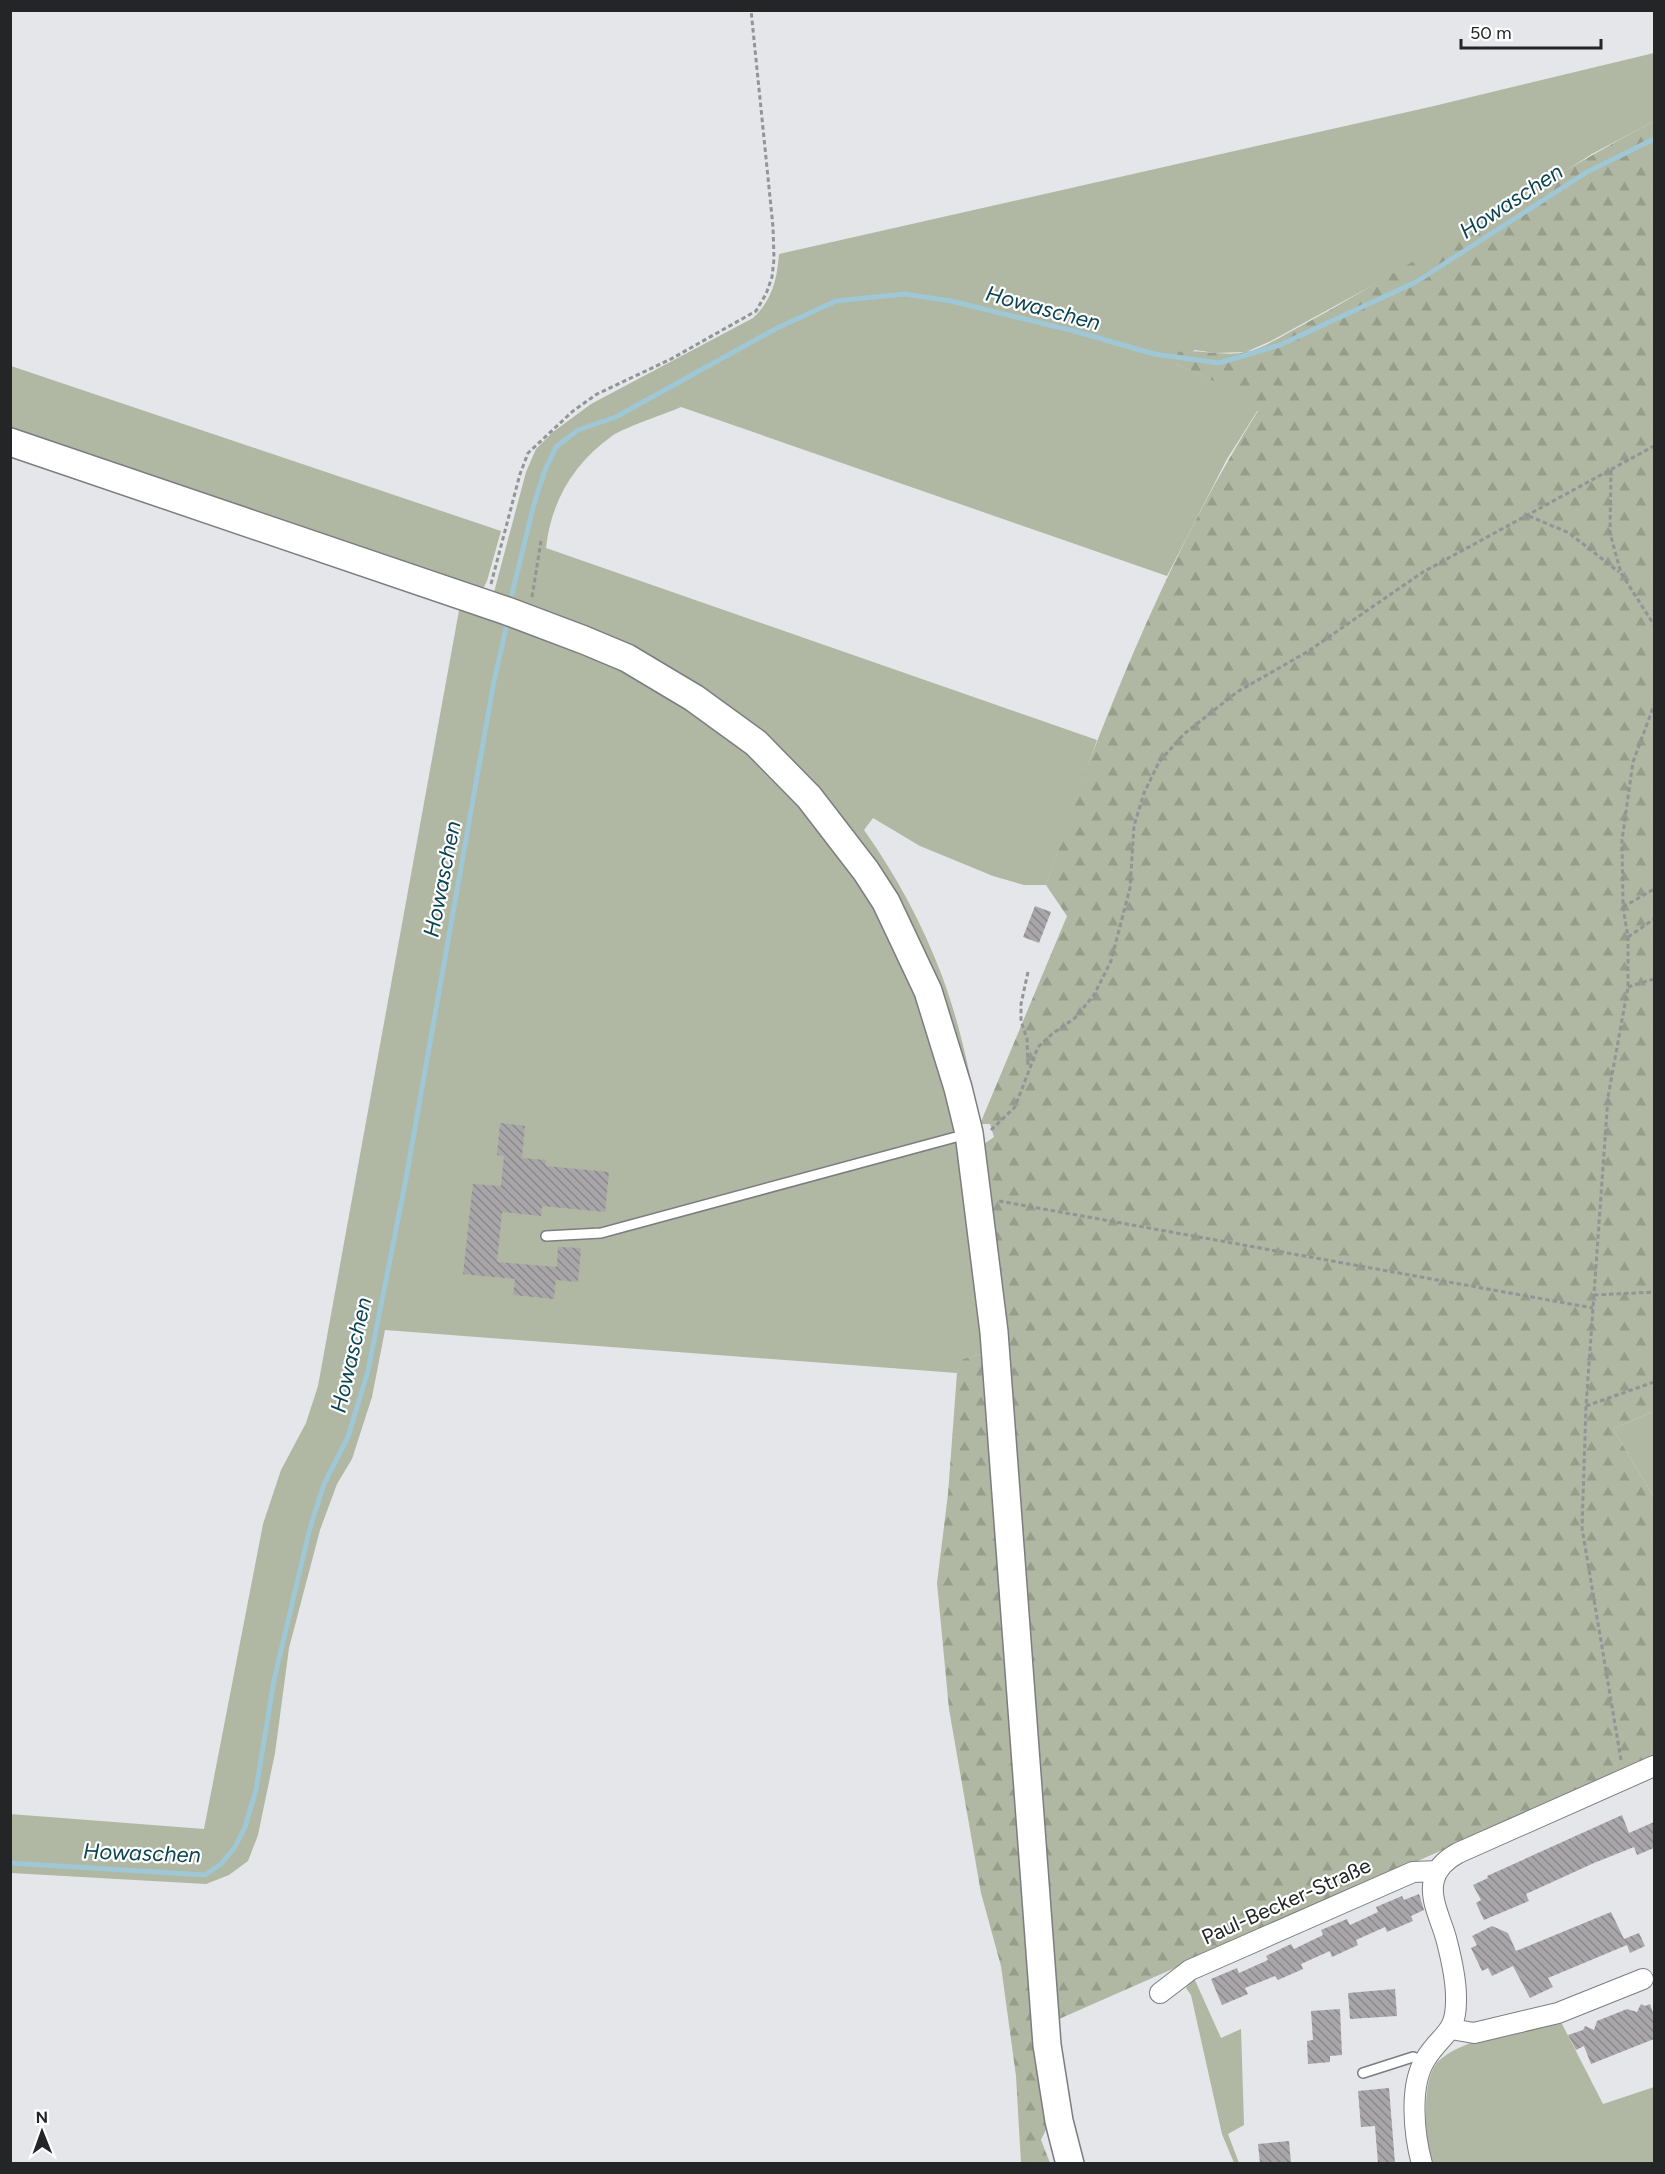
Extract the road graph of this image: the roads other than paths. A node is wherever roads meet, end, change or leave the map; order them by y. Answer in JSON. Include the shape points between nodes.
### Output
{"nodes":[{"id":1,"x":10,"y":442,"type":"edge"},
{"id":2,"x":969,"y":1133,"type":"junction"},
{"id":3,"x":546,"y":1236,"type":"dead end"},
{"id":4,"x":1654,"y":1766,"type":"edge"},
{"id":5,"x":1437,"y":1871,"type":"junction"},
{"id":6,"x":1643,"y":1979,"type":"dead end"},
{"id":7,"x":1160,"y":1993,"type":"dead end"},
{"id":8,"x":1451,"y":2029,"type":"junction"},
{"id":9,"x":1424,"y":2061,"type":"junction"},
{"id":10,"x":1363,"y":2073,"type":"dead end"},
{"id":11,"x":1070,"y":2163,"type":"edge"},
{"id":12,"x":1422,"y":2163,"type":"edge"}],
"edges":[{"from":1,"to":2,"type":"street","via":[[528,619],[627,658],[694,698],[756,743],[808,797],[876,886],[928,991]]},
{"from":2,"to":3,"type":"lane","via":[[601,1233]]},
{"from":2,"to":11,"type":"street","via":[[994,1332],[1047,2045]]},
{"from":4,"to":5,"type":"street","via":[[1458,1853]]},
{"from":5,"to":7,"type":"street","name":"Paul-Becker-Straße","via":[[1413,1872],[1190,1970]]},
{"from":5,"to":8,"type":"street","via":[[1434,1899],[1453,1968],[1456,1995]]},
{"from":6,"to":8,"type":"street","via":[[1558,2013],[1474,2033]]},
{"from":8,"to":9,"type":"street"},
{"from":9,"to":10,"type":"lane","via":[[1413,2057]]},
{"from":9,"to":12,"type":"street","via":[[1417,2079],[1414,2115]]}]}
